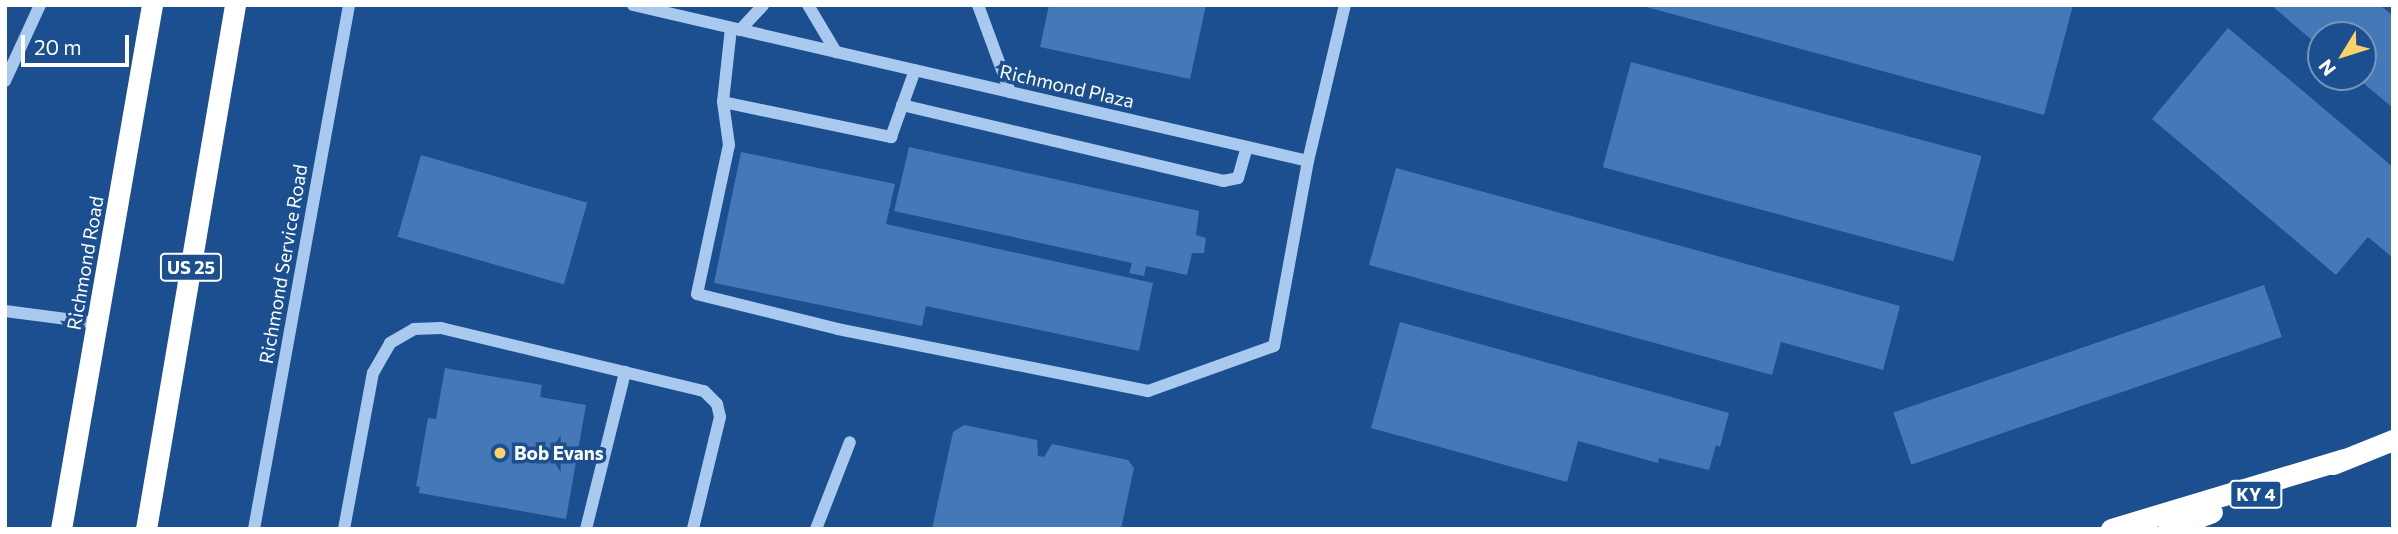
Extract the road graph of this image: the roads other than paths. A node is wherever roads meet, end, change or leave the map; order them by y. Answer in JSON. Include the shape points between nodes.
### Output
{"nodes":[{"id":1,"x":40,"y":5,"type":"edge"},
{"id":2,"x":152,"y":5,"type":"edge"},
{"id":3,"x":235,"y":5,"type":"edge"},
{"id":4,"x":349,"y":5,"type":"edge"},
{"id":5,"x":634,"y":5,"type":"edge"},
{"id":6,"x":763,"y":5,"type":"edge"},
{"id":7,"x":808,"y":5,"type":"edge"},
{"id":8,"x":978,"y":5,"type":"edge"},
{"id":9,"x":1345,"y":5,"type":"edge"},
{"id":10,"x":736,"y":29,"type":"junction"},
{"id":11,"x":836,"y":52,"type":"junction"},
{"id":12,"x":915,"y":70,"type":"junction"},
{"id":13,"x":5,"y":81,"type":"edge"},
{"id":14,"x":1010,"y":92,"type":"junction"},
{"id":15,"x":723,"y":102,"type":"junction"},
{"id":16,"x":902,"y":105,"type":"junction"},
{"id":17,"x":1247,"y":147,"type":"junction"},
{"id":18,"x":1308,"y":161,"type":"junction"},
{"id":19,"x":5,"y":311,"type":"edge"},
{"id":20,"x":98,"y":323,"type":"junction"},
{"id":21,"x":625,"y":372,"type":"junction"},
{"id":22,"x":2393,"y":439,"type":"edge"},
{"id":23,"x":850,"y":442,"type":"dead end"},
{"id":24,"x":2344,"y":459,"type":"junction"},
{"id":25,"x":61,"y":529,"type":"edge"},
{"id":26,"x":146,"y":529,"type":"edge"},
{"id":27,"x":254,"y":529,"type":"edge"},
{"id":28,"x":344,"y":529,"type":"edge"},
{"id":29,"x":586,"y":529,"type":"edge"},
{"id":30,"x":693,"y":529,"type":"edge"},
{"id":31,"x":816,"y":529,"type":"edge"},
{"id":32,"x":2111,"y":529,"type":"edge"},
{"id":33,"x":2168,"y":529,"type":"edge"}],
"edges":[{"from":1,"to":13,"type":"street"},
{"from":2,"to":20,"type":"highway","name":"Richmond Road"},
{"from":3,"to":26,"type":"highway","number":"US 25"},
{"from":4,"to":27,"type":"street","name":"Richmond Service Road"},
{"from":5,"to":10,"type":"street","name":"Richmond Plaza"},
{"from":6,"to":10,"type":"street"},
{"from":7,"to":11,"type":"street"},
{"from":8,"to":14,"type":"street"},
{"from":9,"to":18,"type":"street"},
{"from":10,"to":11,"type":"street","name":"Richmond Plaza"},
{"from":10,"to":15,"type":"street"},
{"from":11,"to":12,"type":"street","name":"Richmond Plaza"},
{"from":12,"to":14,"type":"street","name":"Richmond Plaza"},
{"from":12,"to":16,"type":"street"},
{"from":14,"to":17,"type":"street","name":"Richmond Plaza"},
{"from":15,"to":16,"type":"street","via":[[891,137]]},
{"from":15,"to":18,"type":"street","via":[[729,145],[697,294],[838,329],[1148,391],[1274,346]]},
{"from":16,"to":17,"type":"street","via":[[1223,181],[1238,178]]},
{"from":17,"to":18,"type":"street","name":"Richmond Plaza"},
{"from":19,"to":20,"type":"street"},
{"from":20,"to":25,"type":"highway","name":"Richmond Road"},
{"from":21,"to":28,"type":"street","via":[[440,328],[414,329],[390,343],[373,373]]},
{"from":21,"to":29,"type":"street"},
{"from":21,"to":30,"type":"street","via":[[704,391],[717,404],[720,417]]},
{"from":22,"to":24,"type":"highway","number":"KY 4"},
{"from":23,"to":31,"type":"street"},
{"from":24,"to":32,"type":"highway"},
{"from":24,"to":33,"type":"highway","number":"KY 4"}]}
